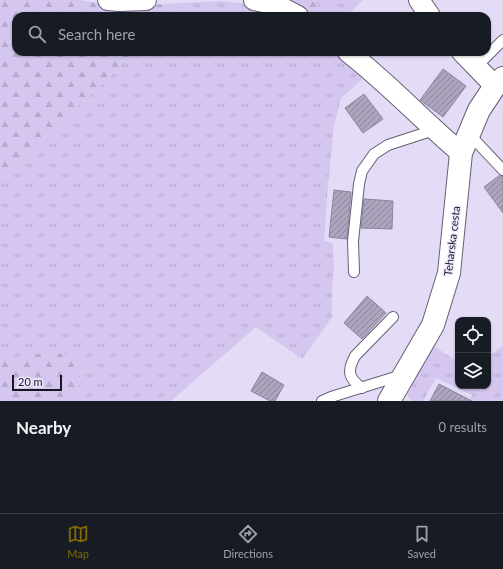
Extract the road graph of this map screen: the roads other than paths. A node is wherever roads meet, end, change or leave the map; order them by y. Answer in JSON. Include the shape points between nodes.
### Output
{"nodes":[{"id":1,"x":108,"y":0,"type":"edge"},
{"id":2,"x":146,"y":0,"type":"edge"},
{"id":3,"x":254,"y":0,"type":"edge"},
{"id":4,"x":419,"y":0,"type":"edge"},
{"id":5,"x":290,"y":12,"type":"edge"},
{"id":6,"x":427,"y":12,"type":"edge"},
{"id":7,"x":503,"y":40,"type":"edge"},
{"id":8,"x":491,"y":52,"type":"edge"},
{"id":9,"x":353,"y":56,"type":"edge"},
{"id":10,"x":466,"y":56,"type":"edge"},
{"id":11,"x":487,"y":56,"type":"edge"},
{"id":12,"x":476,"y":67,"type":"junction"},
{"id":13,"x":499,"y":82,"type":"edge"},
{"id":14,"x":434,"y":130,"type":"junction"},
{"id":15,"x":465,"y":143,"type":"junction"},
{"id":16,"x":503,"y":170,"type":"edge"},
{"id":17,"x":354,"y":272,"type":"dead end"},
{"id":18,"x":393,"y":317,"type":"dead end"},
{"id":19,"x":362,"y":388,"type":"junction"},
{"id":20,"x":398,"y":391,"type":"edge"},
{"id":21,"x":322,"y":401,"type":"edge"}],
"edges":[{"from":1,"to":2,"type":"street"},
{"from":3,"to":5,"type":"street","via":[[277,5]]},
{"from":4,"to":6,"type":"street"},
{"from":7,"to":8,"type":"lane"},
{"from":9,"to":14,"type":"street","via":[[372,70]]},
{"from":10,"to":12,"type":"street"},
{"from":11,"to":12,"type":"lane"},
{"from":12,"to":13,"type":"street"},
{"from":13,"to":15,"type":"street","name":"Teharska cesta","via":[[479,110]]},
{"from":14,"to":15,"type":"street"},
{"from":14,"to":17,"type":"lane","via":[[388,144],[374,154],[362,171],[353,241]]},
{"from":15,"to":16,"type":"lane"},
{"from":15,"to":20,"type":"street","name":"Teharska cesta","via":[[449,273],[433,325]]},
{"from":18,"to":19,"type":"lane","via":[[351,363],[352,380]]},
{"from":19,"to":20,"type":"lane"},
{"from":19,"to":21,"type":"lane"}]}
